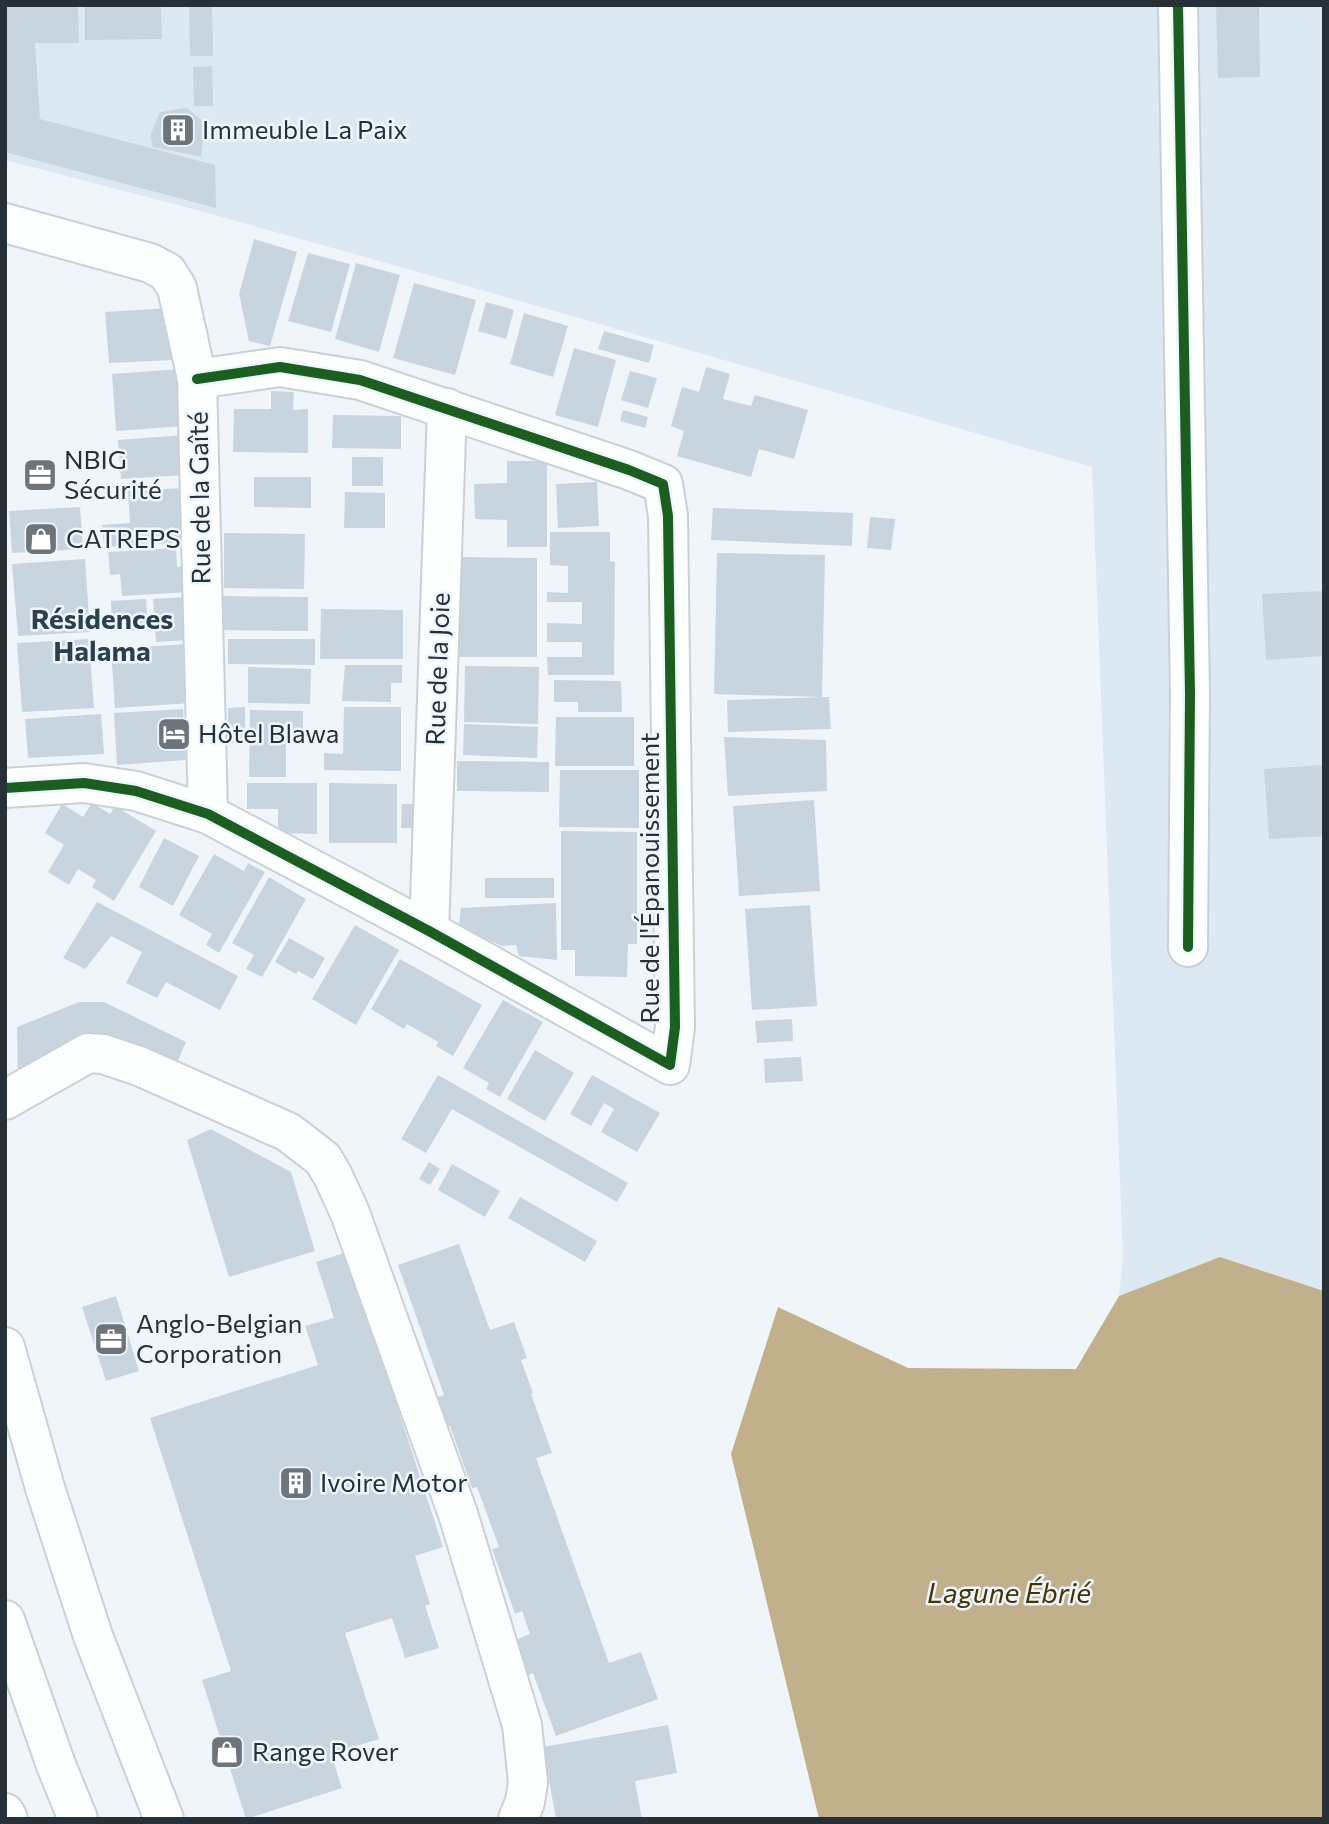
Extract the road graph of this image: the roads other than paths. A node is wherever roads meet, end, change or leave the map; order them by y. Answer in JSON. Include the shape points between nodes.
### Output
{"nodes":[{"id":1,"x":1178,"y":5,"type":"edge"},
{"id":2,"x":5,"y":223,"type":"edge"},
{"id":3,"x":197,"y":379,"type":"junction"},
{"id":4,"x":447,"y":408,"type":"junction"},
{"id":5,"x":5,"y":788,"type":"edge"},
{"id":6,"x":208,"y":814,"type":"junction"},
{"id":7,"x":429,"y":931,"type":"junction"},
{"id":8,"x":1188,"y":947,"type":"dead end"},
{"id":9,"x":5,"y":1100,"type":"edge"},
{"id":10,"x":5,"y":1347,"type":"edge"},
{"id":11,"x":5,"y":1620,"type":"edge"},
{"id":12,"x":5,"y":1813,"type":"edge"},
{"id":13,"x":8,"y":1819,"type":"edge"},
{"id":14,"x":78,"y":1819,"type":"edge"},
{"id":15,"x":164,"y":1819,"type":"edge"},
{"id":16,"x":518,"y":1819,"type":"edge"}],
"edges":[{"from":1,"to":8,"type":"main road","via":[[1190,694]]},
{"from":2,"to":3,"type":"main road","name":"Rue de la Gaîté","via":[[150,262],[167,272],[177,288]]},
{"from":3,"to":4,"type":"main road","name":"Rue de l'Épanouissement","via":[[280,367],[360,380]]},
{"from":3,"to":6,"type":"main road","name":"Rue de la Gaîté"},
{"from":4,"to":7,"type":"main road","name":"Rue de la Joie"},
{"from":4,"to":7,"type":"main road","name":"Rue de l'Épanouissement","via":[[663,484],[668,516],[675,1027],[670,1065]]},
{"from":5,"to":6,"type":"main road","name":"Rue de l'Épanouissement","via":[[84,783],[136,791]]},
{"from":6,"to":7,"type":"main road","name":"Rue de l'Épanouissement"},
{"from":9,"to":16,"type":"main road","via":[[88,1053],[103,1054],[288,1132],[323,1159],[350,1213],[458,1514],[522,1725],[528,1782]]},
{"from":10,"to":15,"type":"main road","via":[[93,1636]]},
{"from":11,"to":14,"type":"main road"},
{"from":12,"to":13,"type":"main road"}]}
